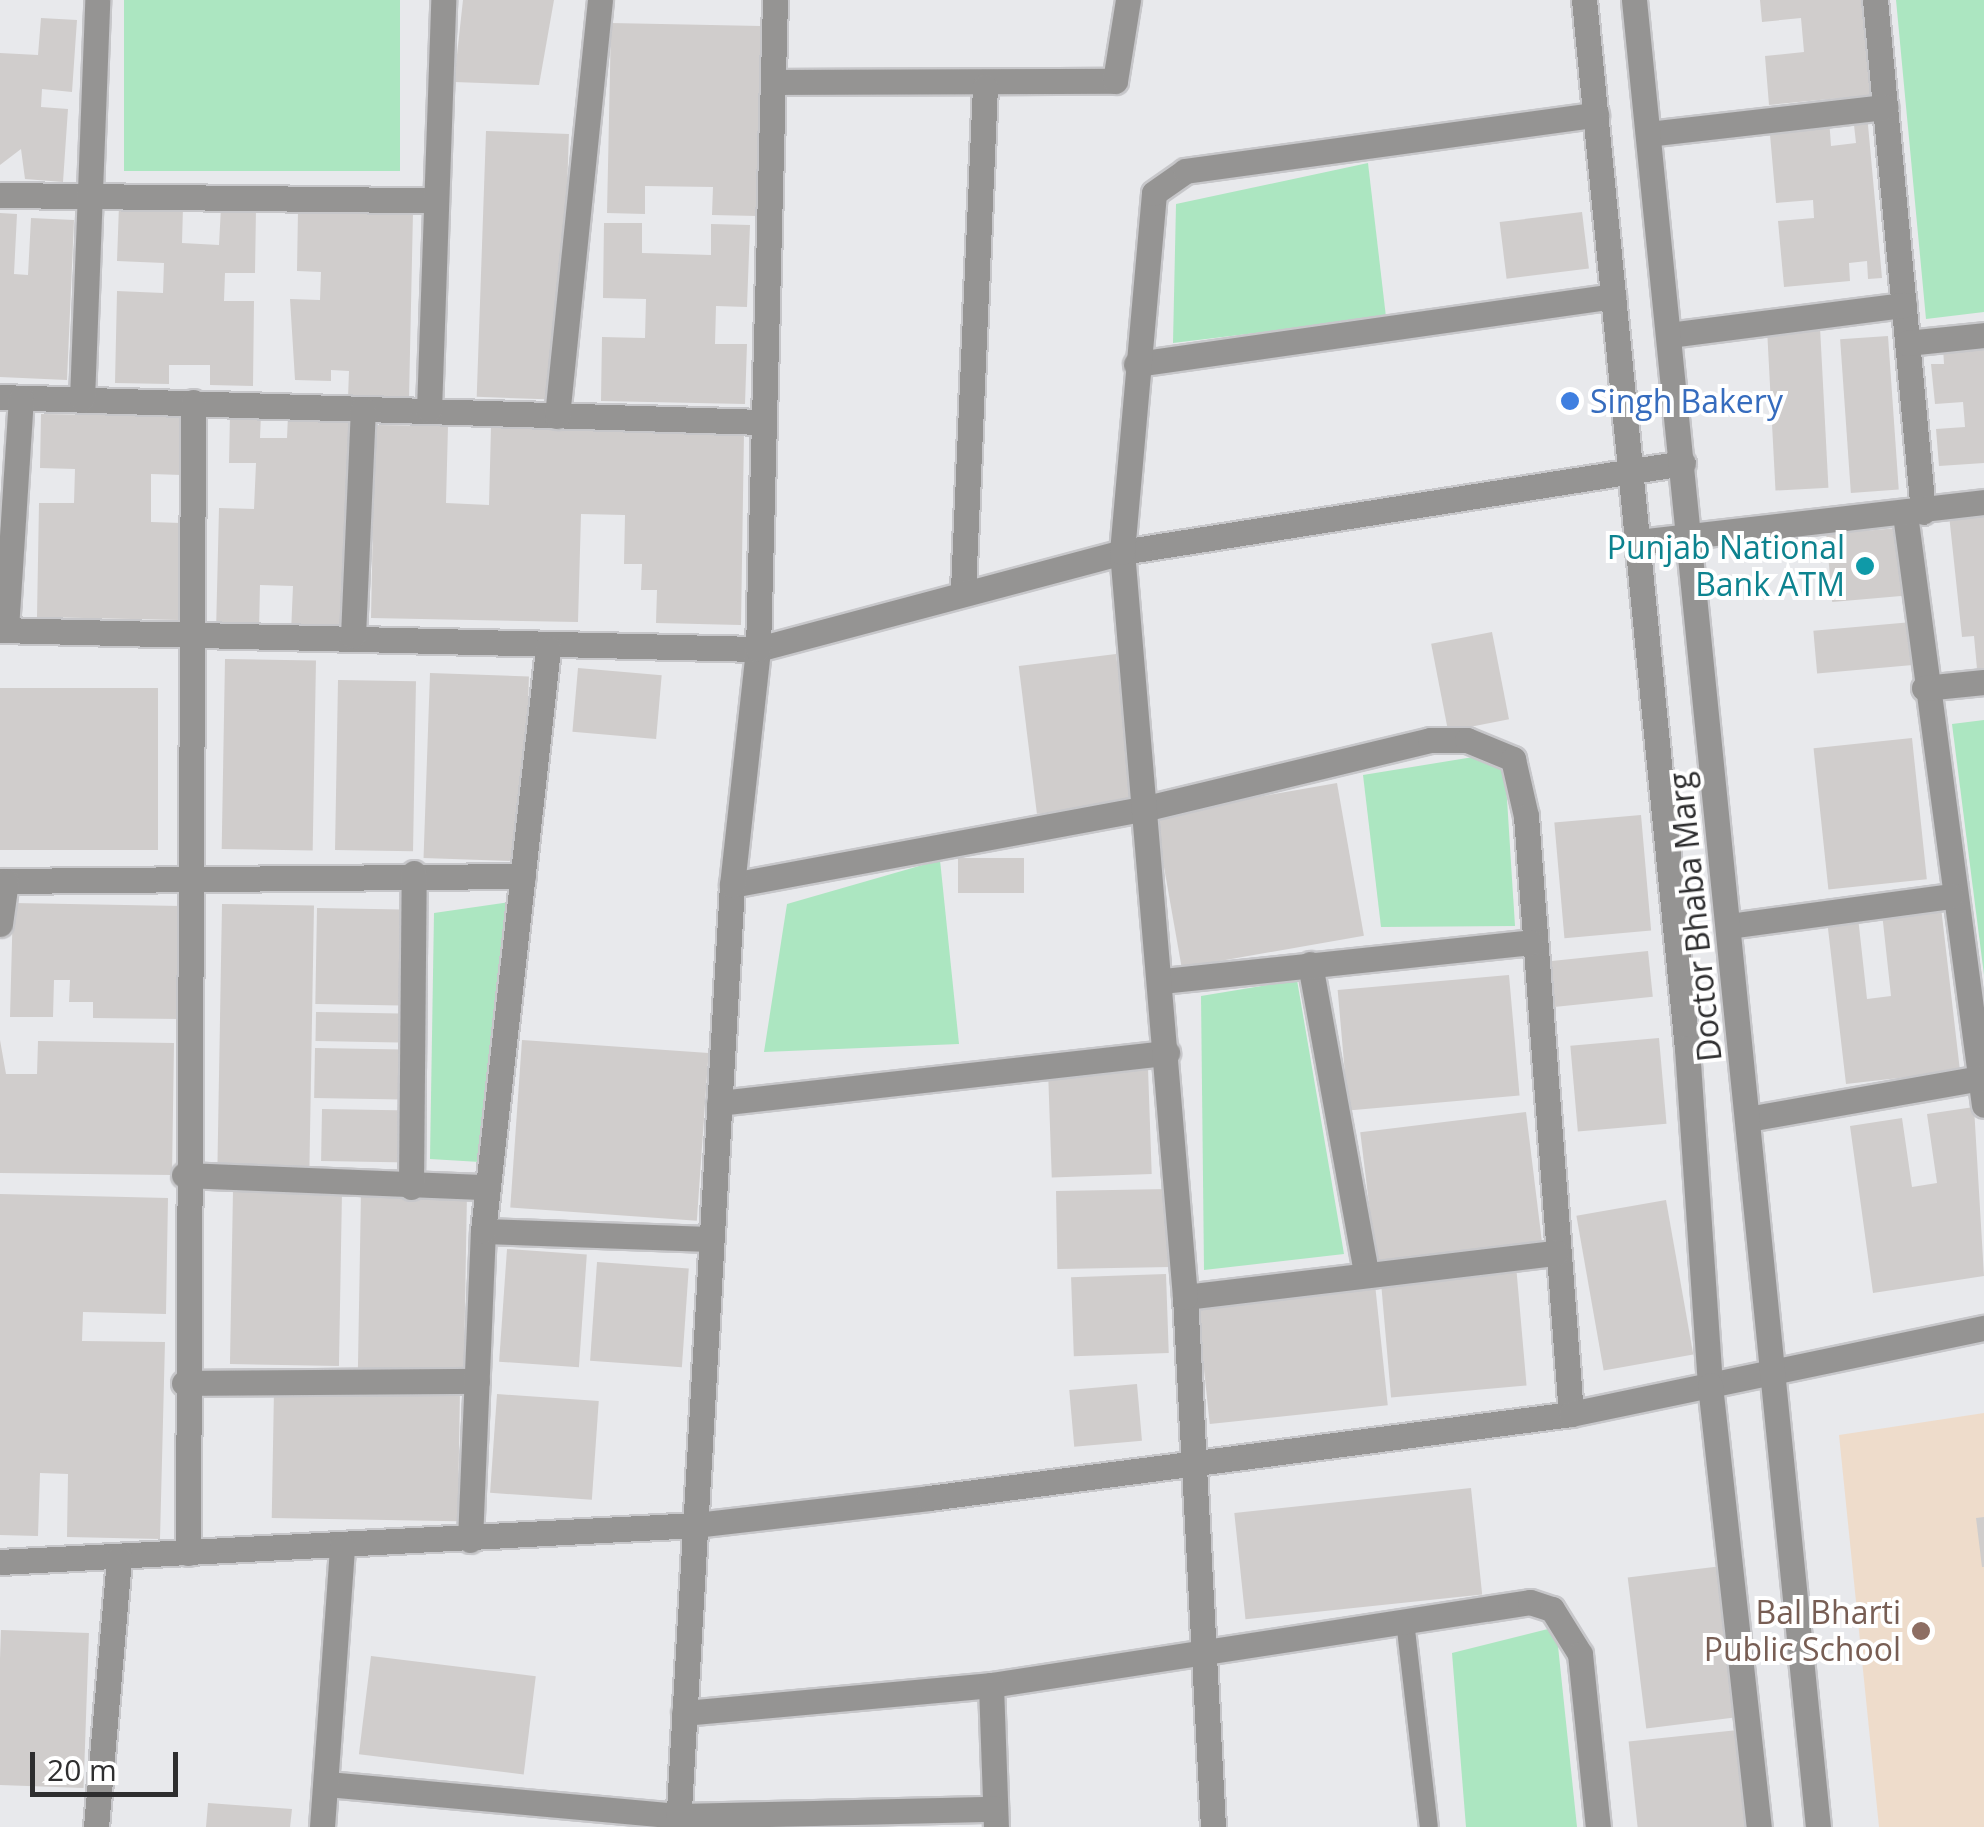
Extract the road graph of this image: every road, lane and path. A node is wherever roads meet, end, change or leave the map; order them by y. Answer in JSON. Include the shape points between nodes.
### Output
{"nodes":[{"id":1,"x":97,"y":0,"type":"edge"},
{"id":2,"x":444,"y":0,"type":"edge"},
{"id":3,"x":600,"y":0,"type":"edge"},
{"id":4,"x":775,"y":0,"type":"edge"},
{"id":5,"x":1128,"y":0,"type":"edge"},
{"id":6,"x":1584,"y":0,"type":"edge"},
{"id":7,"x":1634,"y":0,"type":"edge"},
{"id":8,"x":1875,"y":0,"type":"edge"},
{"id":9,"x":774,"y":82,"type":"junction"},
{"id":10,"x":985,"y":86,"type":"junction"},
{"id":11,"x":1885,"y":107,"type":"junction"},
{"id":12,"x":1596,"y":115,"type":"junction"},
{"id":13,"x":1648,"y":134,"type":"junction"},
{"id":14,"x":0,"y":195,"type":"edge"},
{"id":15,"x":90,"y":196,"type":"junction"},
{"id":16,"x":434,"y":200,"type":"junction"},
{"id":17,"x":1613,"y":296,"type":"junction"},
{"id":18,"x":1904,"y":305,"type":"junction"},
{"id":19,"x":1669,"y":334,"type":"junction"},
{"id":20,"x":1984,"y":335,"type":"edge"},
{"id":21,"x":1907,"y":342,"type":"junction"},
{"id":22,"x":1136,"y":364,"type":"junction"},
{"id":23,"x":10,"y":398,"type":"edge"},
{"id":24,"x":82,"y":399,"type":"junction"},
{"id":25,"x":193,"y":402,"type":"junction"},
{"id":26,"x":363,"y":408,"type":"junction"},
{"id":27,"x":428,"y":410,"type":"junction"},
{"id":28,"x":557,"y":416,"type":"junction"},
{"id":29,"x":761,"y":422,"type":"junction"},
{"id":30,"x":1682,"y":464,"type":"junction"},
{"id":31,"x":1631,"y":469,"type":"junction"},
{"id":32,"x":1984,"y":502,"type":"edge"},
{"id":33,"x":1914,"y":513,"type":"junction"},
{"id":34,"x":1689,"y":537,"type":"junction"},
{"id":35,"x":1638,"y":542,"type":"junction"},
{"id":36,"x":1122,"y":552,"type":"junction"},
{"id":37,"x":963,"y":590,"type":"junction"},
{"id":38,"x":3,"y":630,"type":"edge"},
{"id":39,"x":186,"y":632,"type":"junction"},
{"id":40,"x":353,"y":636,"type":"junction"},
{"id":41,"x":548,"y":649,"type":"junction"},
{"id":42,"x":758,"y":649,"type":"junction"},
{"id":43,"x":1984,"y":682,"type":"edge"},
{"id":44,"x":1924,"y":688,"type":"junction"},
{"id":45,"x":1148,"y":808,"type":"junction"},
{"id":46,"x":414,"y":873,"type":"junction"},
{"id":47,"x":523,"y":876,"type":"junction"},
{"id":48,"x":190,"y":878,"type":"junction"},
{"id":49,"x":3,"y":881,"type":"edge"},
{"id":50,"x":732,"y":885,"type":"junction"},
{"id":51,"x":1951,"y":896,"type":"junction"},
{"id":52,"x":0,"y":924,"type":"edge"},
{"id":53,"x":1729,"y":926,"type":"junction"},
{"id":54,"x":1531,"y":942,"type":"junction"},
{"id":55,"x":1310,"y":964,"type":"junction"},
{"id":56,"x":1162,"y":981,"type":"junction"},
{"id":57,"x":1167,"y":1052,"type":"junction"},
{"id":58,"x":1980,"y":1078,"type":"junction"},
{"id":59,"x":719,"y":1104,"type":"junction"},
{"id":60,"x":1984,"y":1105,"type":"edge"},
{"id":61,"x":1748,"y":1119,"type":"junction"},
{"id":62,"x":184,"y":1174,"type":"junction"},
{"id":63,"x":411,"y":1186,"type":"junction"},
{"id":64,"x":488,"y":1187,"type":"junction"},
{"id":65,"x":483,"y":1231,"type":"junction"},
{"id":66,"x":710,"y":1239,"type":"junction"},
{"id":67,"x":1556,"y":1253,"type":"junction"},
{"id":68,"x":1366,"y":1273,"type":"junction"},
{"id":69,"x":1185,"y":1297,"type":"junction"},
{"id":70,"x":1984,"y":1328,"type":"edge"},
{"id":71,"x":1772,"y":1374,"type":"junction"},
{"id":72,"x":477,"y":1381,"type":"junction"},
{"id":73,"x":184,"y":1382,"type":"junction"},
{"id":74,"x":1710,"y":1385,"type":"junction"},
{"id":75,"x":1570,"y":1414,"type":"junction"},
{"id":76,"x":1191,"y":1466,"type":"junction"},
{"id":77,"x":696,"y":1525,"type":"junction"},
{"id":78,"x":470,"y":1540,"type":"junction"},
{"id":79,"x":342,"y":1547,"type":"junction"},
{"id":80,"x":188,"y":1553,"type":"junction"},
{"id":81,"x":118,"y":1558,"type":"junction"},
{"id":82,"x":0,"y":1562,"type":"edge"},
{"id":83,"x":1405,"y":1621,"type":"junction"},
{"id":84,"x":1200,"y":1652,"type":"junction"},
{"id":85,"x":991,"y":1685,"type":"junction"},
{"id":86,"x":684,"y":1712,"type":"junction"},
{"id":87,"x":326,"y":1784,"type":"junction"},
{"id":88,"x":996,"y":1818,"type":"edge"},
{"id":89,"x":678,"y":1822,"type":"edge"},
{"id":90,"x":96,"y":1827,"type":"edge"},
{"id":91,"x":322,"y":1827,"type":"edge"},
{"id":92,"x":1213,"y":1827,"type":"edge"},
{"id":93,"x":1429,"y":1827,"type":"edge"},
{"id":94,"x":1598,"y":1827,"type":"edge"},
{"id":95,"x":1759,"y":1827,"type":"edge"},
{"id":96,"x":1818,"y":1827,"type":"edge"}],
"edges":[{"from":1,"to":15,"type":"street"},
{"from":2,"to":16,"type":"street"},
{"from":3,"to":28,"type":"street"},
{"from":4,"to":9,"type":"street"},
{"from":5,"to":10,"type":"street","via":[[1115,81]]},
{"from":6,"to":12,"type":"street","name":"Doctor Bhaba Marg"},
{"from":7,"to":13,"type":"street","name":"Doctor Bhaba Marg"},
{"from":8,"to":11,"type":"street"},
{"from":9,"to":10,"type":"street"},
{"from":9,"to":29,"type":"street"},
{"from":10,"to":37,"type":"street"},
{"from":11,"to":13,"type":"street"},
{"from":11,"to":18,"type":"street"},
{"from":12,"to":17,"type":"street","name":"Doctor Bhaba Marg"},
{"from":12,"to":22,"type":"street","via":[[1168,176],[1148,221]]},
{"from":13,"to":19,"type":"street","name":"Doctor Bhaba Marg"},
{"from":14,"to":15,"type":"street"},
{"from":15,"to":16,"type":"street"},
{"from":15,"to":24,"type":"street"},
{"from":16,"to":27,"type":"street"},
{"from":17,"to":22,"type":"street"},
{"from":17,"to":31,"type":"street","name":"Doctor Bhaba Marg"},
{"from":18,"to":19,"type":"street"},
{"from":18,"to":21,"type":"street"},
{"from":19,"to":30,"type":"street","name":"Doctor Bhaba Marg"},
{"from":20,"to":21,"type":"street"},
{"from":21,"to":33,"type":"street"},
{"from":22,"to":36,"type":"street"},
{"from":23,"to":24,"type":"street"},
{"from":23,"to":38,"type":"street"},
{"from":24,"to":25,"type":"street"},
{"from":25,"to":26,"type":"street"},
{"from":25,"to":39,"type":"street"},
{"from":26,"to":27,"type":"street"},
{"from":26,"to":40,"type":"street"},
{"from":27,"to":28,"type":"street"},
{"from":28,"to":29,"type":"street"},
{"from":29,"to":42,"type":"street"},
{"from":30,"to":31,"type":"street"},
{"from":30,"to":34,"type":"street","name":"Doctor Bhaba Marg"},
{"from":31,"to":35,"type":"street","name":"Doctor Bhaba Marg"},
{"from":31,"to":36,"type":"street"},
{"from":32,"to":33,"type":"street"},
{"from":33,"to":34,"type":"street"},
{"from":33,"to":44,"type":"street"},
{"from":34,"to":35,"type":"street"},
{"from":34,"to":53,"type":"street","name":"Doctor Bhaba Marg"},
{"from":35,"to":74,"type":"street","name":"Doctor Bhaba Marg"},
{"from":36,"to":37,"type":"street"},
{"from":36,"to":45,"type":"street"},
{"from":37,"to":42,"type":"street"},
{"from":38,"to":39,"type":"street"},
{"from":39,"to":40,"type":"street"},
{"from":39,"to":48,"type":"street"},
{"from":40,"to":41,"type":"street"},
{"from":41,"to":42,"type":"street"},
{"from":41,"to":47,"type":"street"},
{"from":42,"to":50,"type":"street"},
{"from":43,"to":44,"type":"street"},
{"from":44,"to":51,"type":"street"},
{"from":45,"to":50,"type":"street"},
{"from":45,"to":54,"type":"street","via":[[1430,740],[1492,746],[1513,759],[1522,785]]},
{"from":45,"to":56,"type":"street"},
{"from":46,"to":47,"type":"street"},
{"from":46,"to":48,"type":"street"},
{"from":46,"to":63,"type":"street"},
{"from":47,"to":64,"type":"street"},
{"from":48,"to":49,"type":"street"},
{"from":48,"to":62,"type":"street"},
{"from":49,"to":52,"type":"street"},
{"from":50,"to":59,"type":"street"},
{"from":51,"to":53,"type":"street"},
{"from":51,"to":58,"type":"street"},
{"from":53,"to":61,"type":"street","name":"Doctor Bhaba Marg"},
{"from":54,"to":55,"type":"street"},
{"from":54,"to":67,"type":"street"},
{"from":55,"to":56,"type":"street"},
{"from":55,"to":68,"type":"street"},
{"from":56,"to":57,"type":"street"},
{"from":57,"to":59,"type":"street"},
{"from":57,"to":69,"type":"street"},
{"from":58,"to":60,"type":"street"},
{"from":58,"to":61,"type":"street"},
{"from":59,"to":66,"type":"street"},
{"from":61,"to":71,"type":"street","name":"Doctor Bhaba Marg"},
{"from":62,"to":63,"type":"street"},
{"from":62,"to":73,"type":"street"},
{"from":63,"to":64,"type":"street"},
{"from":64,"to":65,"type":"street"},
{"from":65,"to":66,"type":"street"},
{"from":65,"to":72,"type":"street"},
{"from":66,"to":77,"type":"street"},
{"from":67,"to":68,"type":"street"},
{"from":67,"to":75,"type":"street"},
{"from":68,"to":69,"type":"street"},
{"from":69,"to":76,"type":"street"},
{"from":70,"to":71,"type":"street"},
{"from":71,"to":74,"type":"street"},
{"from":71,"to":96,"type":"street","name":"Doctor Bhaba Marg"},
{"from":72,"to":73,"type":"street"},
{"from":72,"to":78,"type":"street"},
{"from":73,"to":80,"type":"street"},
{"from":74,"to":75,"type":"street"},
{"from":74,"to":95,"type":"street","name":"Doctor Bhaba Marg"},
{"from":75,"to":76,"type":"street"},
{"from":76,"to":77,"type":"street"},
{"from":76,"to":84,"type":"street"},
{"from":77,"to":78,"type":"street"},
{"from":77,"to":86,"type":"street"},
{"from":78,"to":79,"type":"street"},
{"from":79,"to":80,"type":"street"},
{"from":79,"to":87,"type":"street"},
{"from":80,"to":81,"type":"street"},
{"from":81,"to":82,"type":"street"},
{"from":81,"to":90,"type":"street"},
{"from":83,"to":84,"type":"street"},
{"from":83,"to":93,"type":"lane"},
{"from":83,"to":94,"type":"street","via":[[1530,1602],[1568,1626],[1580,1654]]},
{"from":84,"to":85,"type":"street"},
{"from":84,"to":92,"type":"street"},
{"from":85,"to":86,"type":"street"},
{"from":85,"to":88,"type":"street"},
{"from":86,"to":89,"type":"street"},
{"from":87,"to":89,"type":"street"},
{"from":87,"to":91,"type":"street"},
{"from":88,"to":89,"type":"street"}]}
